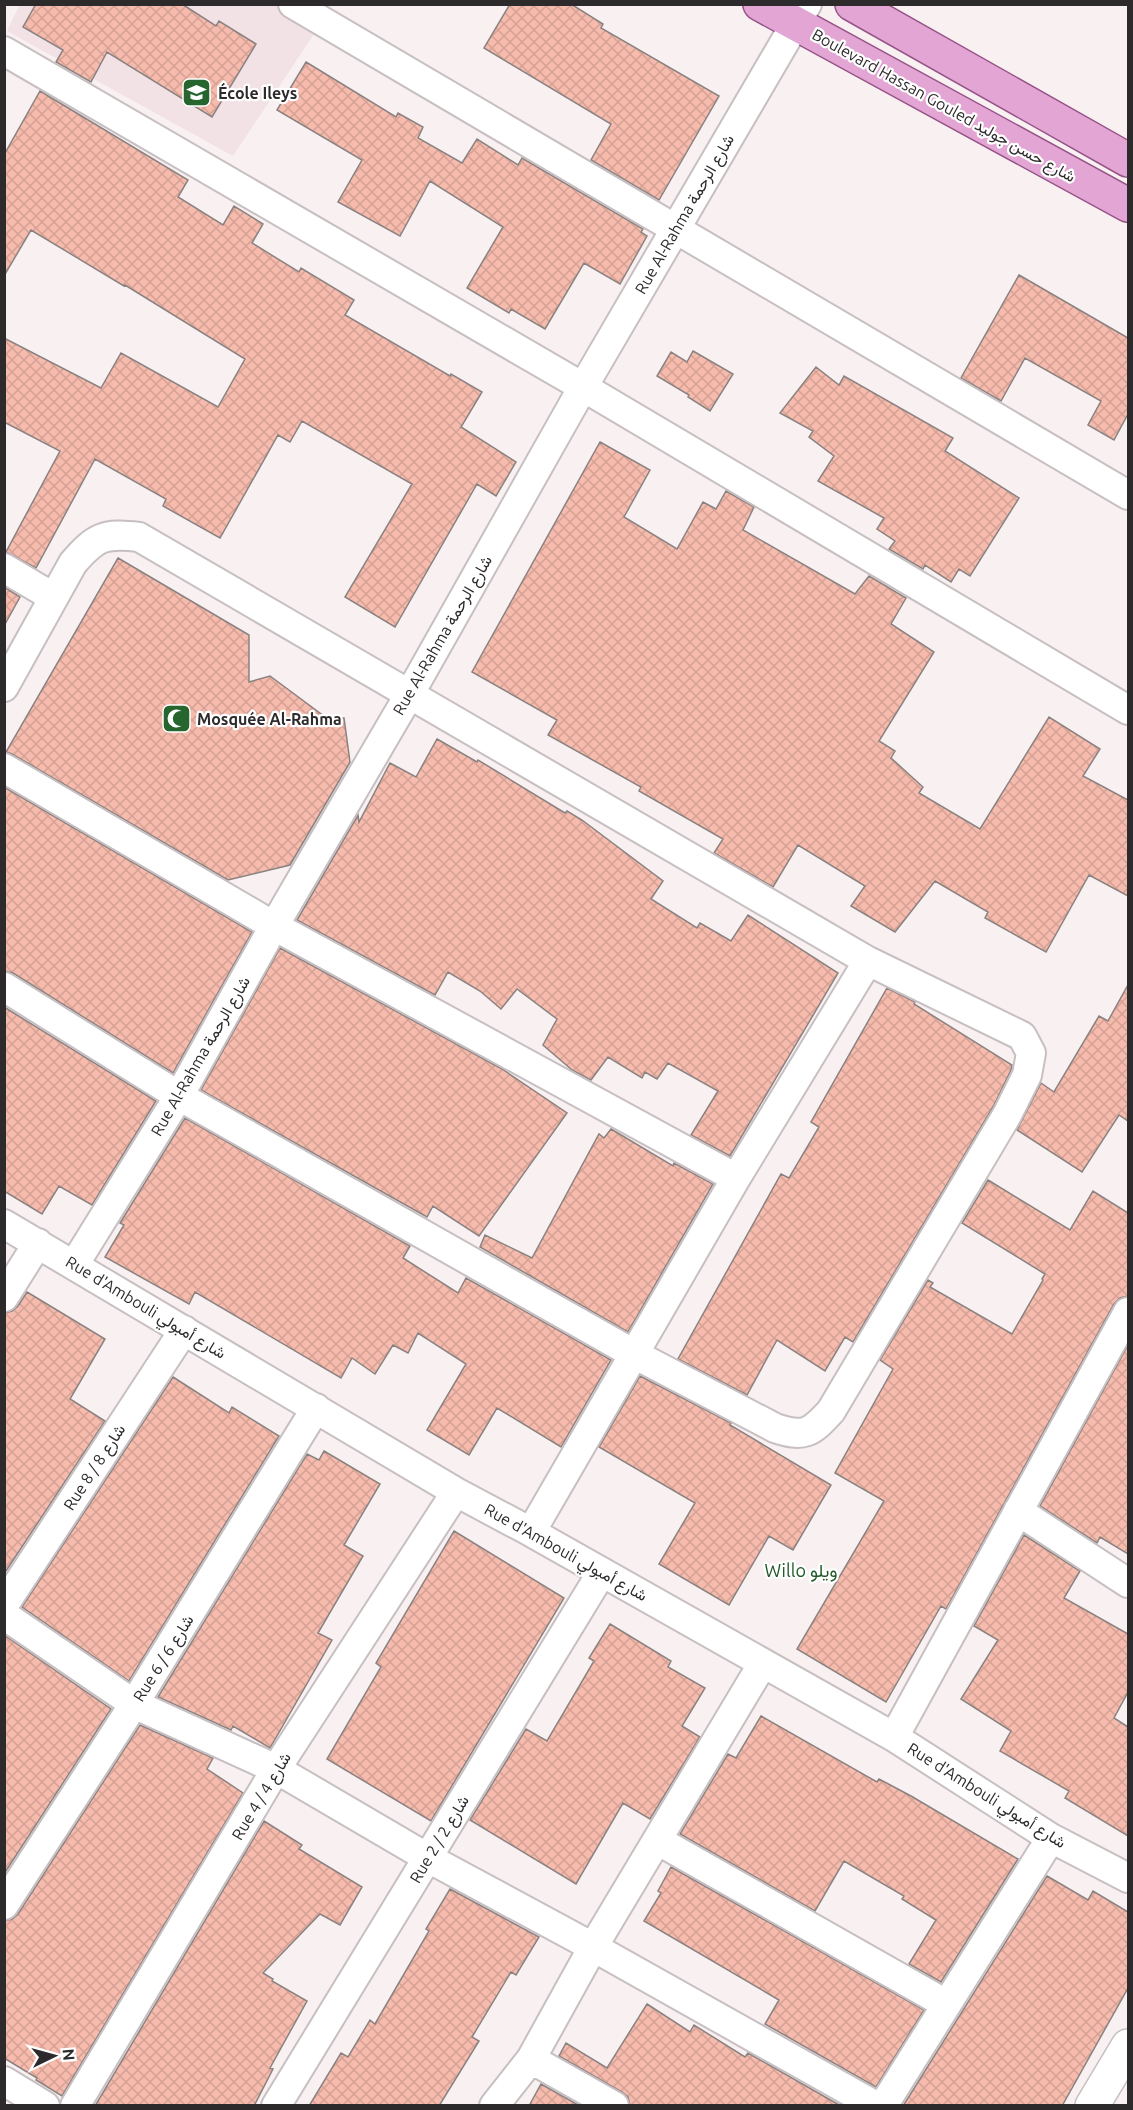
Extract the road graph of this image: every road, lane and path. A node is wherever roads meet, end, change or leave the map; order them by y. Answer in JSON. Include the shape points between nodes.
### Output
{"nodes":[{"id":1,"x":293,"y":4,"type":"edge"},
{"id":2,"x":760,"y":4,"type":"edge"},
{"id":3,"x":852,"y":4,"type":"edge"},
{"id":4,"x":801,"y":14,"type":"edge"},
{"id":5,"x":4,"y":51,"type":"edge"},
{"id":6,"x":1128,"y":160,"type":"edge"},
{"id":7,"x":1126,"y":200,"type":"edge"},
{"id":8,"x":676,"y":229,"type":"junction"},
{"id":9,"x":584,"y":387,"type":"junction"},
{"id":10,"x":1128,"y":495,"type":"edge"},
{"id":11,"x":4,"y":568,"type":"edge"},
{"id":12,"x":53,"y":597,"type":"junction"},
{"id":13,"x":4,"y":687,"type":"edge"},
{"id":14,"x":409,"y":695,"type":"junction"},
{"id":15,"x":1128,"y":710,"type":"edge"},
{"id":16,"x":4,"y":768,"type":"edge"},
{"id":17,"x":274,"y":926,"type":"junction"},
{"id":18,"x":868,"y":961,"type":"junction"},
{"id":19,"x":4,"y":987,"type":"edge"},
{"id":20,"x":179,"y":1096,"type":"junction"},
{"id":21,"x":736,"y":1178,"type":"junction"},
{"id":22,"x":4,"y":1224,"type":"edge"},
{"id":23,"x":38,"y":1244,"type":"junction"},
{"id":24,"x":75,"y":1265,"type":"junction"},
{"id":25,"x":4,"y":1297,"type":"edge"},
{"id":26,"x":1128,"y":1312,"type":"edge"},
{"id":27,"x":184,"y":1330,"type":"junction"},
{"id":28,"x":634,"y":1354,"type":"junction"},
{"id":29,"x":316,"y":1408,"type":"junction"},
{"id":30,"x":456,"y":1492,"type":"junction"},
{"id":31,"x":1018,"y":1511,"type":"junction"},
{"id":32,"x":531,"y":1532,"type":"junction"},
{"id":33,"x":602,"y":1572,"type":"junction"},
{"id":34,"x":1128,"y":1583,"type":"edge"},
{"id":35,"x":4,"y":1605,"type":"edge"},
{"id":36,"x":4,"y":1615,"type":"edge"},
{"id":37,"x":763,"y":1663,"type":"junction"},
{"id":38,"x":134,"y":1704,"type":"junction"},
{"id":39,"x":894,"y":1737,"type":"junction"},
{"id":40,"x":276,"y":1769,"type":"junction"},
{"id":41,"x":1051,"y":1838,"type":"junction"},
{"id":42,"x":657,"y":1840,"type":"junction"},
{"id":43,"x":428,"y":1858,"type":"junction"},
{"id":44,"x":1128,"y":1878,"type":"edge"},
{"id":45,"x":4,"y":1905,"type":"edge"},
{"id":46,"x":593,"y":1947,"type":"junction"},
{"id":47,"x":946,"y":2004,"type":"junction"},
{"id":48,"x":1128,"y":2046,"type":"edge"},
{"id":49,"x":531,"y":2059,"type":"junction"},
{"id":50,"x":4,"y":2081,"type":"edge"},
{"id":51,"x":45,"y":2106,"type":"edge"},
{"id":52,"x":75,"y":2106,"type":"edge"},
{"id":53,"x":276,"y":2106,"type":"edge"},
{"id":54,"x":494,"y":2106,"type":"edge"},
{"id":55,"x":614,"y":2106,"type":"edge"},
{"id":56,"x":876,"y":2106,"type":"edge"},
{"id":57,"x":883,"y":2106,"type":"edge"},
{"id":58,"x":1092,"y":2106,"type":"edge"}],
"edges":[{"from":1,"to":8,"type":"street"},
{"from":2,"to":4,"type":"main road","name":"Boulevard Hassan Gouled شارع حسن جوليد"},
{"from":3,"to":6,"type":"main road"},
{"from":4,"to":7,"type":"main road","name":"Boulevard Hassan Gouled شارع حسن جوليد"},
{"from":4,"to":8,"type":"street","name":"Rue Al-Rahma شارع الرحمة"},
{"from":5,"to":9,"type":"street"},
{"from":8,"to":9,"type":"street","name":"Rue Al-Rahma شارع الرحمة"},
{"from":8,"to":10,"type":"street"},
{"from":9,"to":14,"type":"street","name":"Rue Al-Rahma شارع الرحمة"},
{"from":9,"to":15,"type":"street"},
{"from":11,"to":12,"type":"street"},
{"from":12,"to":13,"type":"street"},
{"from":12,"to":14,"type":"street","via":[[88,546],[113,534],[140,537]]},
{"from":14,"to":17,"type":"street","name":"Rue Al-Rahma شارع الرحمة"},
{"from":14,"to":18,"type":"street"},
{"from":16,"to":17,"type":"street"},
{"from":17,"to":20,"type":"street","name":"Rue Al-Rahma شارع الرحمة"},
{"from":17,"to":21,"type":"street"},
{"from":18,"to":21,"type":"street"},
{"from":18,"to":28,"type":"street","via":[[1022,1036],[1031,1053],[1027,1075],[1006,1114],[831,1411],[815,1429],[793,1434]]},
{"from":19,"to":20,"type":"street"},
{"from":20,"to":24,"type":"street","name":"Rue Al-Rahma شارع الرحمة"},
{"from":20,"to":28,"type":"street"},
{"from":21,"to":28,"type":"street"},
{"from":22,"to":23,"type":"street","name":"Rue d'Ambouli شارع أمبولي"},
{"from":23,"to":24,"type":"street","name":"Rue d'Ambouli شارع أمبولي"},
{"from":23,"to":25,"type":"street"},
{"from":24,"to":27,"type":"street","name":"Rue d'Ambouli شارع أمبولي"},
{"from":26,"to":31,"type":"street"},
{"from":27,"to":29,"type":"street","name":"Rue d'Ambouli شارع أمبولي"},
{"from":27,"to":35,"type":"street","name":"Rue 8 / شارع 8"},
{"from":28,"to":32,"type":"street"},
{"from":29,"to":30,"type":"street","name":"Rue d'Ambouli شارع أمبولي"},
{"from":29,"to":38,"type":"street","name":"Rue 6 / شارع 6"},
{"from":30,"to":32,"type":"street","name":"Rue d'Ambouli شارع أمبولي"},
{"from":30,"to":40,"type":"street","name":"Rue 4 / شارع 4"},
{"from":31,"to":34,"type":"street"},
{"from":31,"to":39,"type":"street"},
{"from":32,"to":33,"type":"street","name":"Rue d'Ambouli شارع أمبولي"},
{"from":33,"to":37,"type":"street","name":"Rue d'Ambouli شارع أمبولي"},
{"from":33,"to":43,"type":"street","name":"Rue 2 / شارع 2"},
{"from":36,"to":38,"type":"street"},
{"from":37,"to":39,"type":"street","name":"Rue d'Ambouli شارع أمبولي"},
{"from":37,"to":42,"type":"street"},
{"from":38,"to":40,"type":"street"},
{"from":38,"to":45,"type":"street","name":"Rue 6 / شارع 6"},
{"from":39,"to":41,"type":"street","name":"Rue d'Ambouli شارع أمبولي"},
{"from":40,"to":43,"type":"street"},
{"from":40,"to":52,"type":"street","name":"Rue 4 / شارع 4"},
{"from":41,"to":44,"type":"street","name":"Rue d'Ambouli شارع أمبولي"},
{"from":41,"to":47,"type":"street"},
{"from":42,"to":46,"type":"street"},
{"from":42,"to":47,"type":"street"},
{"from":43,"to":46,"type":"street"},
{"from":43,"to":53,"type":"street","name":"Rue 2 / شارع 2"},
{"from":46,"to":49,"type":"street"},
{"from":46,"to":56,"type":"street"},
{"from":47,"to":57,"type":"street"},
{"from":48,"to":58,"type":"main road"},
{"from":49,"to":54,"type":"street"},
{"from":49,"to":55,"type":"street"},
{"from":50,"to":51,"type":"street"}]}
